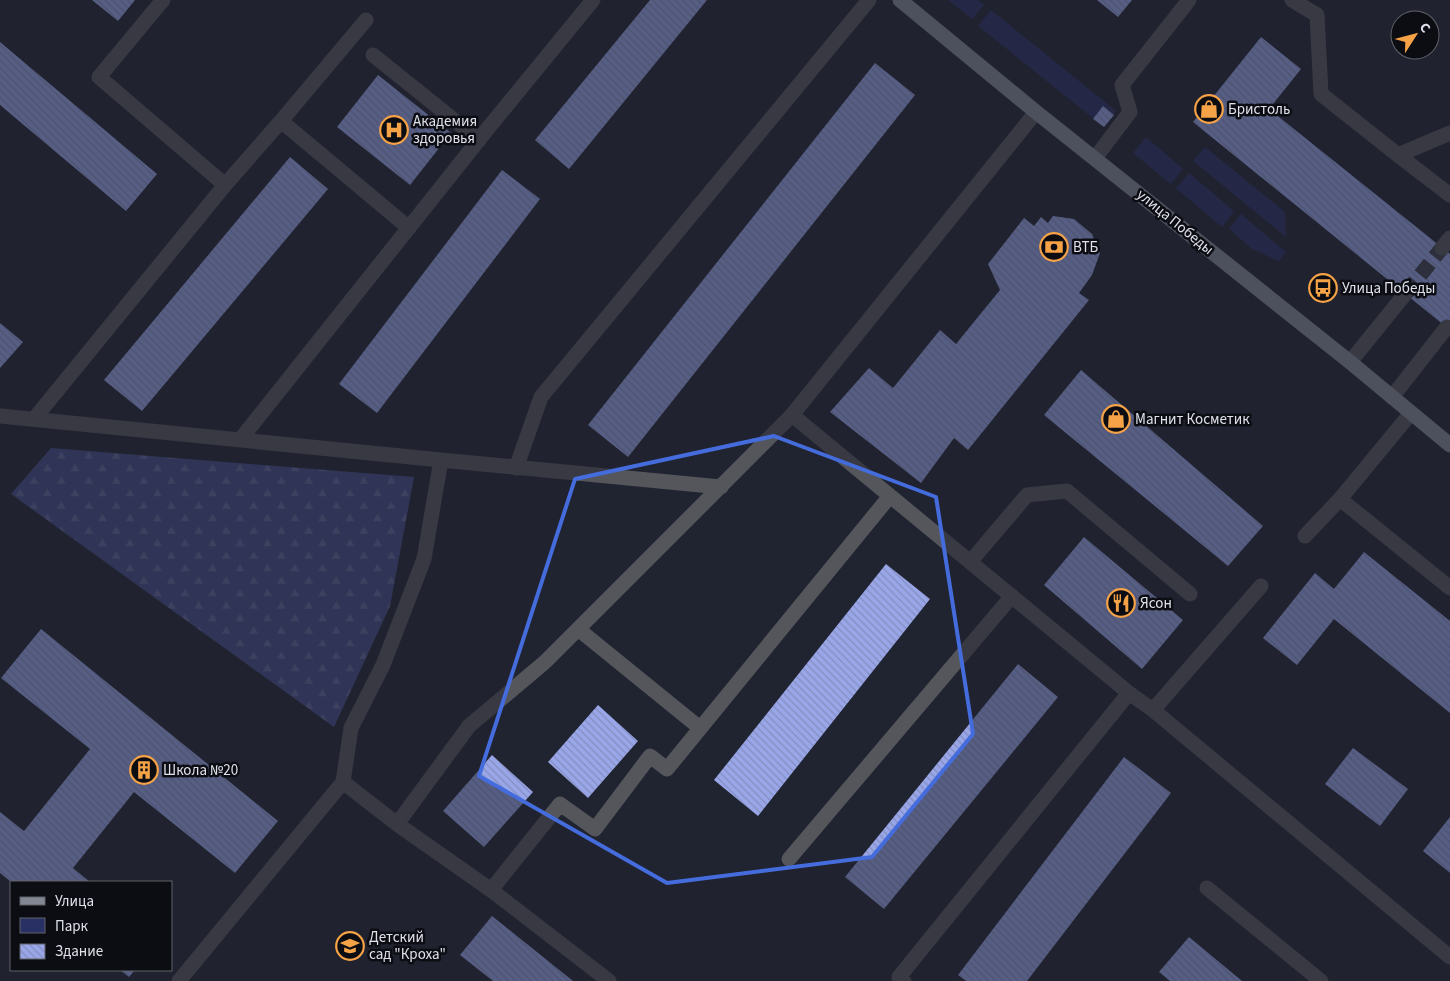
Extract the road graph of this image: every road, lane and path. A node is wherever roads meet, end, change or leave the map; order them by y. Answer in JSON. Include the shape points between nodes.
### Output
{"nodes":[{"id":1,"x":163,"y":0,"type":"edge"},
{"id":2,"x":593,"y":0,"type":"edge"},
{"id":3,"x":869,"y":0,"type":"edge"},
{"id":4,"x":900,"y":0,"type":"edge"},
{"id":5,"x":1189,"y":0,"type":"edge"},
{"id":6,"x":1292,"y":0,"type":"edge"},
{"id":7,"x":366,"y":20,"type":"dead end"},
{"id":8,"x":373,"y":55,"type":"dead end"},
{"id":9,"x":1036,"y":112,"type":"junction"},
{"id":10,"x":282,"y":121,"type":"junction"},
{"id":11,"x":1450,"y":133,"type":"edge"},
{"id":12,"x":479,"y":140,"type":"junction"},
{"id":13,"x":1398,"y":155,"type":"junction"},
{"id":14,"x":1096,"y":158,"type":"junction"},
{"id":15,"x":225,"y":185,"type":"junction"},
{"id":16,"x":1450,"y":195,"type":"edge"},
{"id":17,"x":409,"y":228,"type":"junction"},
{"id":18,"x":1406,"y":293,"type":"tunnel mouth"},
{"id":19,"x":1447,"y":327,"type":"dead end"},
{"id":20,"x":1350,"y":362,"type":"junction"},
{"id":21,"x":1392,"y":398,"type":"junction"},
{"id":22,"x":1411,"y":413,"type":"junction"},
{"id":23,"x":792,"y":415,"type":"junction"},
{"id":24,"x":0,"y":416,"type":"edge"},
{"id":25,"x":34,"y":418,"type":"junction"},
{"id":26,"x":240,"y":440,"type":"junction"},
{"id":27,"x":1450,"y":445,"type":"edge"},
{"id":28,"x":442,"y":460,"type":"junction"},
{"id":29,"x":516,"y":468,"type":"junction"},
{"id":30,"x":721,"y":487,"type":"junction"},
{"id":31,"x":890,"y":496,"type":"junction"},
{"id":32,"x":1340,"y":499,"type":"junction"},
{"id":33,"x":1306,"y":536,"type":"dead end"},
{"id":34,"x":970,"y":562,"type":"junction"},
{"id":35,"x":1261,"y":586,"type":"dead end"},
{"id":36,"x":1450,"y":588,"type":"edge"},
{"id":37,"x":1190,"y":594,"type":"dead end"},
{"id":38,"x":1012,"y":596,"type":"junction"},
{"id":39,"x":578,"y":629,"type":"junction"},
{"id":40,"x":1129,"y":693,"type":"junction"},
{"id":41,"x":1152,"y":710,"type":"junction"},
{"id":42,"x":700,"y":728,"type":"junction"},
{"id":43,"x":343,"y":782,"type":"junction"},
{"id":44,"x":397,"y":824,"type":"junction"},
{"id":45,"x":789,"y":859,"type":"dead end"},
{"id":46,"x":1206,"y":888,"type":"dead end"},
{"id":47,"x":491,"y":890,"type":"junction"},
{"id":48,"x":1450,"y":957,"type":"edge"},
{"id":49,"x":179,"y":981,"type":"edge"},
{"id":50,"x":610,"y":981,"type":"edge"},
{"id":51,"x":904,"y":981,"type":"edge"},
{"id":52,"x":1321,"y":981,"type":"edge"}],
"edges":[{"from":1,"to":15,"type":"lane","via":[[99,76]]},
{"from":2,"to":12,"type":"lane"},
{"from":3,"to":29,"type":"lane","via":[[542,397]]},
{"from":4,"to":9,"type":"main road","name":"улица Победы"},
{"from":5,"to":14,"type":"lane","via":[[1122,85],[1130,112]]},
{"from":6,"to":13,"type":"lane","via":[[1317,15],[1321,94]]},
{"from":7,"to":10,"type":"lane"},
{"from":8,"to":12,"type":"lane"},
{"from":9,"to":14,"type":"main road","name":"улица Победы"},
{"from":9,"to":23,"type":"lane"},
{"from":10,"to":15,"type":"lane"},
{"from":10,"to":17,"type":"lane"},
{"from":11,"to":13,"type":"lane"},
{"from":12,"to":17,"type":"lane"},
{"from":13,"to":16,"type":"lane"},
{"from":14,"to":20,"type":"main road","name":"улица Победы"},
{"from":15,"to":25,"type":"lane"},
{"from":17,"to":26,"type":"lane"},
{"from":18,"to":20,"type":"lane"},
{"from":19,"to":21,"type":"lane"},
{"from":20,"to":21,"type":"main road","name":"улица Победы"},
{"from":21,"to":22,"type":"main road","name":"улица Победы"},
{"from":22,"to":27,"type":"main road","name":"улица Победы"},
{"from":22,"to":32,"type":"lane"},
{"from":23,"to":30,"type":"lane"},
{"from":23,"to":31,"type":"lane"},
{"from":24,"to":25,"type":"lane"},
{"from":25,"to":26,"type":"lane"},
{"from":26,"to":28,"type":"lane"},
{"from":28,"to":29,"type":"lane"},
{"from":28,"to":43,"type":"lane","via":[[424,559],[383,666],[351,728]]},
{"from":29,"to":30,"type":"lane"},
{"from":30,"to":39,"type":"lane"},
{"from":31,"to":34,"type":"lane"},
{"from":31,"to":42,"type":"lane"},
{"from":32,"to":33,"type":"lane"},
{"from":32,"to":36,"type":"lane"},
{"from":34,"to":37,"type":"lane","via":[[1027,495],[1067,491]]},
{"from":34,"to":38,"type":"lane"},
{"from":35,"to":41,"type":"lane"},
{"from":38,"to":40,"type":"lane"},
{"from":38,"to":45,"type":"lane"},
{"from":39,"to":42,"type":"lane"},
{"from":39,"to":44,"type":"lane","via":[[545,662],[469,726]]},
{"from":40,"to":41,"type":"lane"},
{"from":40,"to":51,"type":"lane","via":[[899,977]]},
{"from":41,"to":48,"type":"lane"},
{"from":42,"to":47,"type":"lane","via":[[667,769],[650,756],[595,829],[560,804]]},
{"from":43,"to":44,"type":"lane"},
{"from":43,"to":49,"type":"lane"},
{"from":44,"to":47,"type":"lane"},
{"from":46,"to":52,"type":"lane"},
{"from":47,"to":50,"type":"lane"}]}
